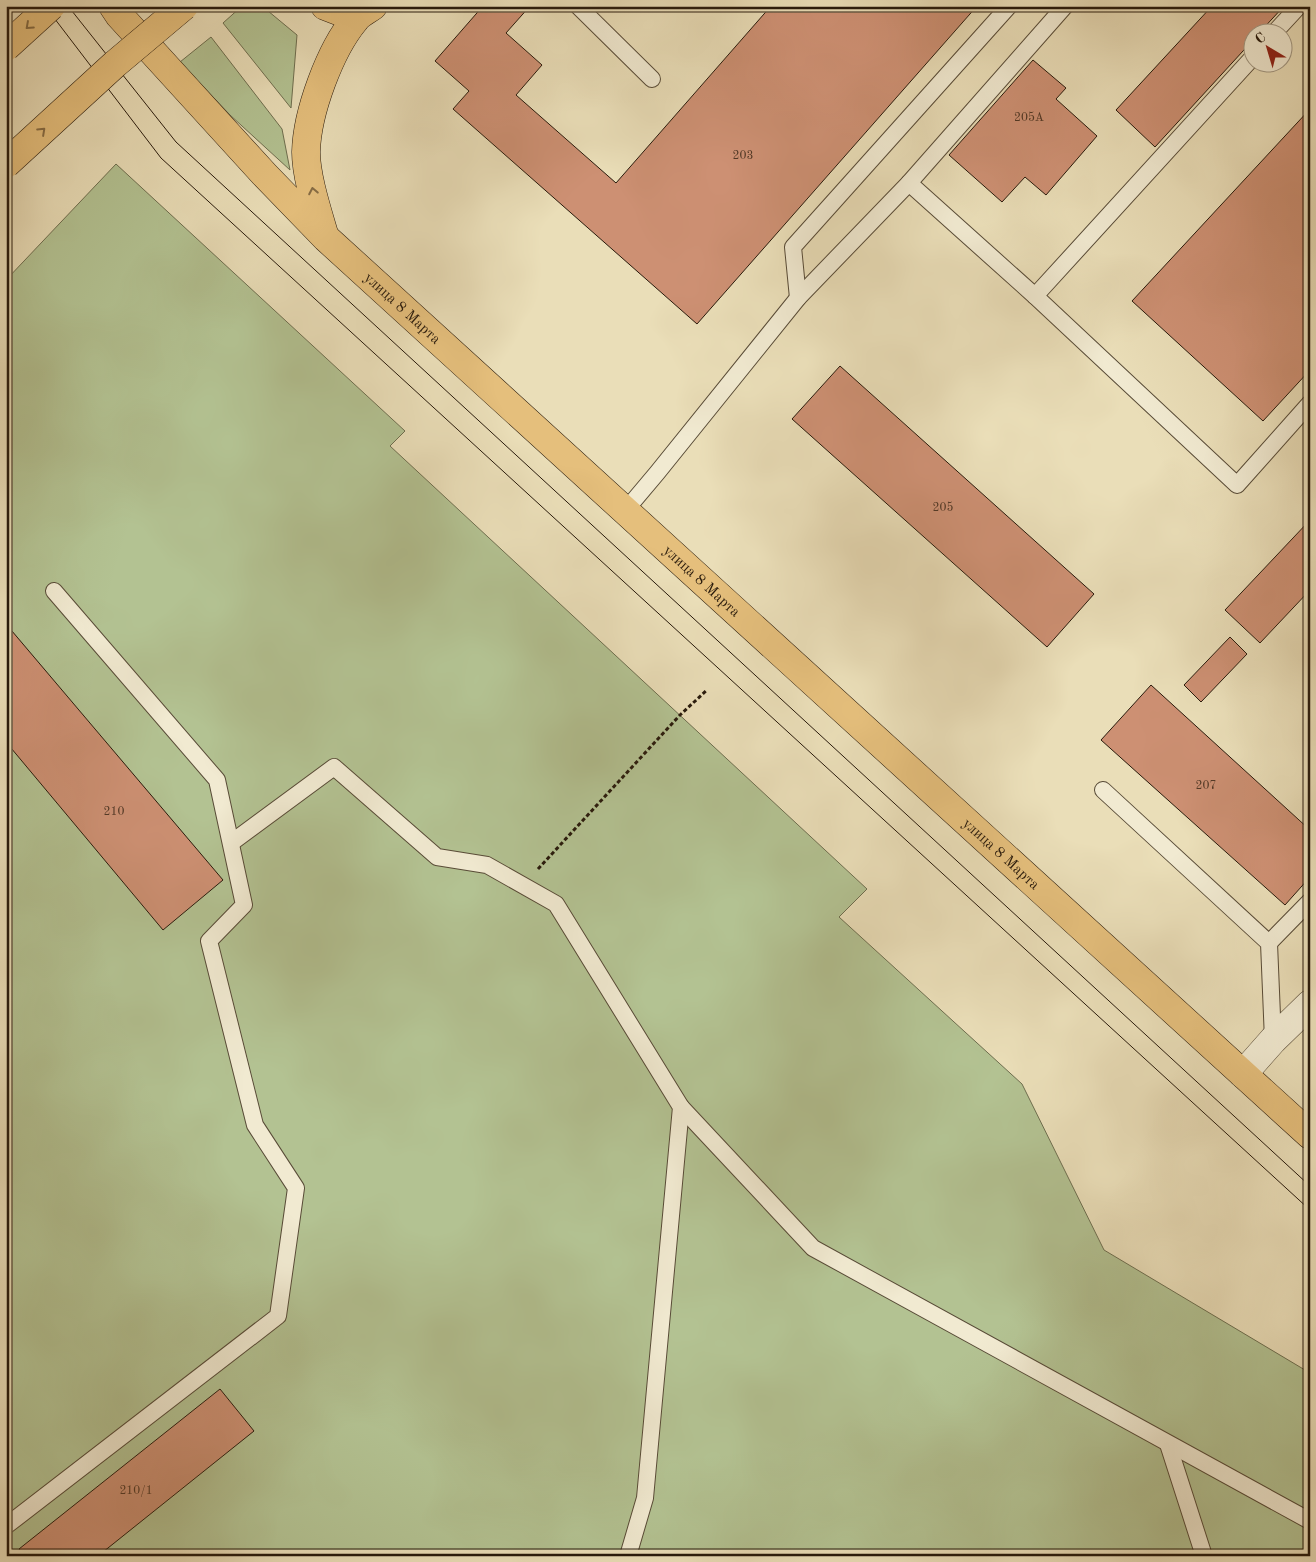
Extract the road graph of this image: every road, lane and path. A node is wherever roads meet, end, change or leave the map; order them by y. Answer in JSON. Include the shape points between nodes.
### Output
{"nodes":[{"id":1,"x":51,"y":6,"type":"edge"},
{"id":2,"x":113,"y":6,"type":"edge"},
{"id":3,"x":184,"y":6,"type":"edge"},
{"id":4,"x":325,"y":6,"type":"edge"},
{"id":5,"x":578,"y":6,"type":"edge"},
{"id":6,"x":1009,"y":6,"type":"edge"},
{"id":7,"x":1065,"y":6,"type":"edge"},
{"id":8,"x":1299,"y":6,"type":"edge"},
{"id":9,"x":365,"y":12,"type":"edge"},
{"id":10,"x":1284,"y":22,"type":"edge"},
{"id":11,"x":6,"y":47,"type":"edge"},
{"id":12,"x":1244,"y":67,"type":"edge"},
{"id":13,"x":652,"y":79,"type":"dead end"},
{"id":14,"x":6,"y":164,"type":"edge"},
{"id":15,"x":909,"y":183,"type":"junction"},
{"id":16,"x":326,"y":238,"type":"junction"},
{"id":17,"x":1035,"y":296,"type":"junction"},
{"id":18,"x":798,"y":298,"type":"junction"},
{"id":19,"x":1310,"y":403,"type":"edge"},
{"id":20,"x":625,"y":511,"type":"junction"},
{"id":21,"x":54,"y":591,"type":"dead end"},
{"id":22,"x":708,"y":690,"type":"dead end"},
{"id":23,"x":1103,"y":790,"type":"dead end"},
{"id":24,"x":231,"y":843,"type":"junction"},
{"id":25,"x":523,"y":886,"type":"junction"},
{"id":26,"x":1310,"y":900,"type":"edge"},
{"id":27,"x":1269,"y":943,"type":"junction"},
{"id":28,"x":1310,"y":1004,"type":"edge"},
{"id":29,"x":1273,"y":1040,"type":"junction"},
{"id":30,"x":1243,"y":1074,"type":"junction"},
{"id":31,"x":681,"y":1107,"type":"junction"},
{"id":32,"x":1310,"y":1135,"type":"edge"},
{"id":33,"x":1168,"y":1444,"type":"junction"},
{"id":34,"x":1310,"y":1522,"type":"edge"},
{"id":35,"x":6,"y":1526,"type":"edge"},
{"id":36,"x":628,"y":1556,"type":"edge"},
{"id":37,"x":1204,"y":1556,"type":"edge"}],
"edges":[{"from":1,"to":11,"type":"main road","one_way":true,"bridge":true},
{"from":2,"to":16,"type":"main road","name":"улица 8 Марта"},
{"from":14,"to":3,"type":"main road","one_way":true,"bridge":true},
{"from":4,"to":9,"type":"main road"},
{"from":5,"to":13,"type":"lane"},
{"from":6,"to":18,"type":"lane","via":[[793,247]]},
{"from":7,"to":15,"type":"lane"},
{"from":8,"to":10,"type":"lane"},
{"from":16,"to":9,"type":"main road","one_way":true,"via":[[313,194],[306,152],[312,115],[338,46]]},
{"from":12,"to":17,"type":"lane"},
{"from":15,"to":17,"type":"lane"},
{"from":15,"to":18,"type":"lane"},
{"from":16,"to":20,"type":"main road","name":"улица 8 Марта"},
{"from":17,"to":19,"type":"lane","via":[[1237,485]]},
{"from":18,"to":20,"type":"lane"},
{"from":20,"to":30,"type":"main road","name":"улица 8 Марта"},
{"from":21,"to":24,"type":"lane","via":[[217,780]]},
{"from":22,"to":25,"type":"path","via":[[680,715]]},
{"from":23,"to":27,"type":"lane"},
{"from":24,"to":25,"type":"lane","via":[[334,767],[437,857],[487,865]]},
{"from":24,"to":35,"type":"lane","via":[[244,905],[209,941],[255,1125],[296,1188],[278,1316]]},
{"from":25,"to":31,"type":"lane","via":[[556,904]]},
{"from":26,"to":27,"type":"lane"},
{"from":27,"to":29,"type":"lane"},
{"from":28,"to":29,"type":"street"},
{"from":29,"to":30,"type":"street"},
{"from":30,"to":32,"type":"main road","name":"улица 8 Марта"},
{"from":31,"to":33,"type":"lane","via":[[813,1248]]},
{"from":31,"to":36,"type":"lane","via":[[645,1498]]},
{"from":33,"to":34,"type":"lane"},
{"from":33,"to":37,"type":"lane"}]}
